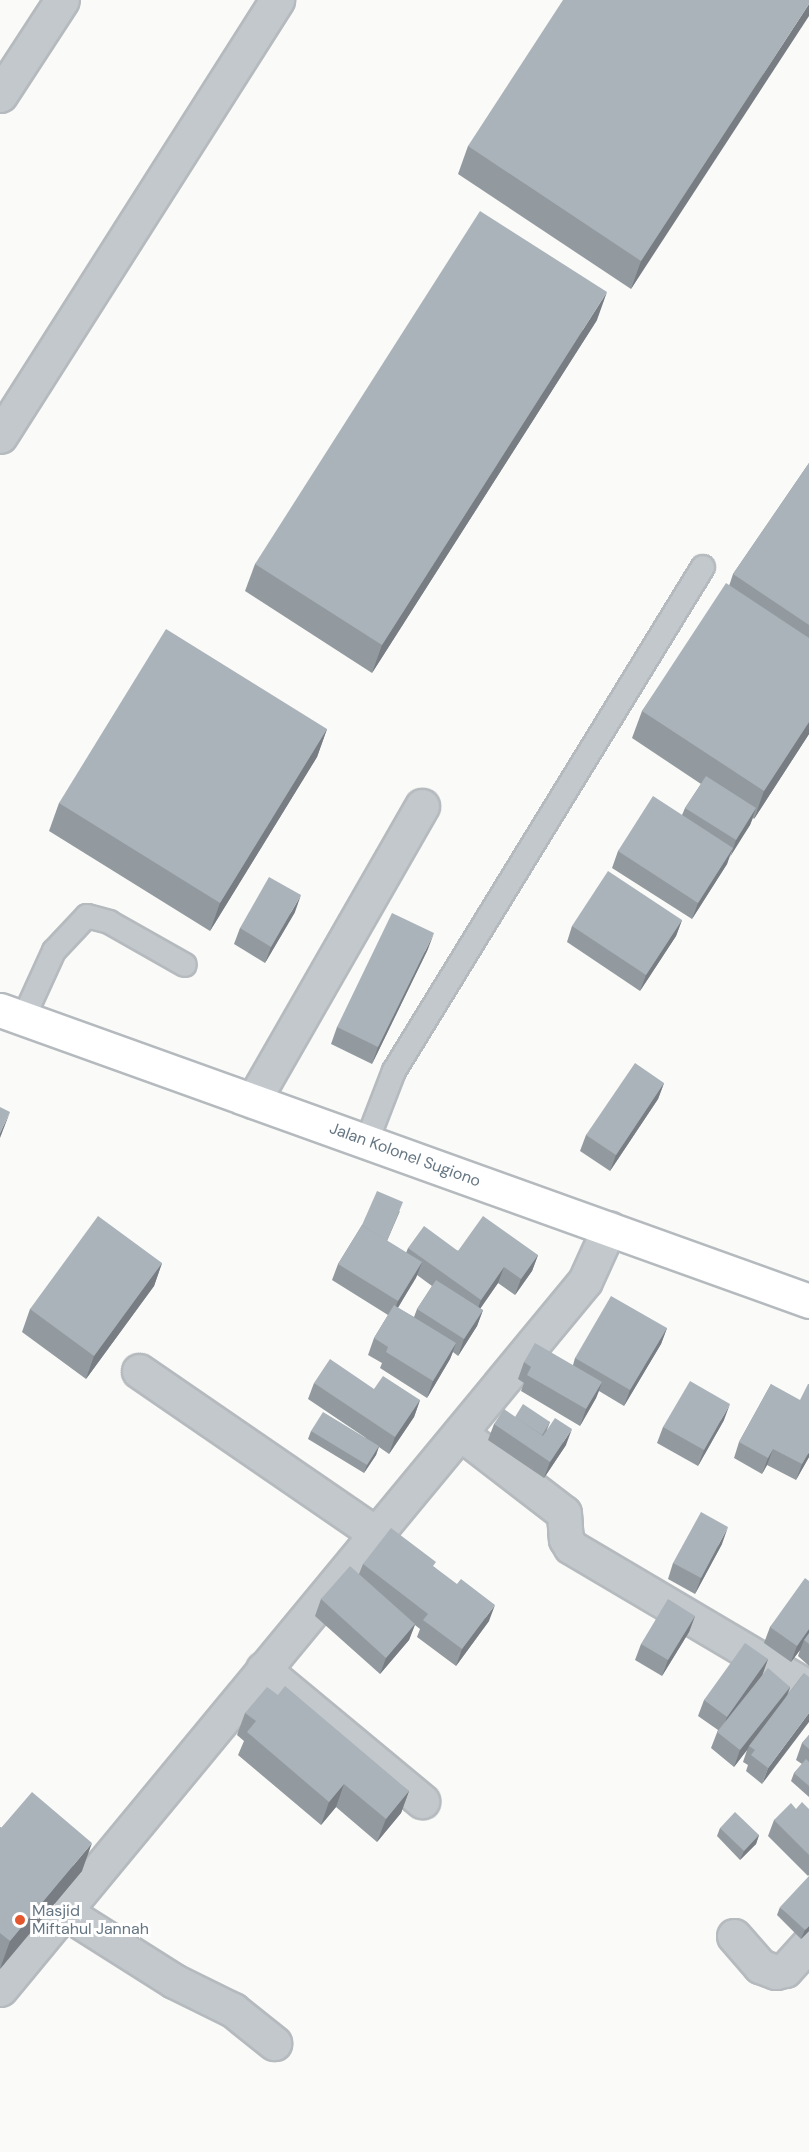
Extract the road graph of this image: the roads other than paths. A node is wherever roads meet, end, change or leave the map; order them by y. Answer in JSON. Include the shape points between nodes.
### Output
{"nodes":[{"id":1,"x":62,"y":0,"type":"edge"},
{"id":2,"x":277,"y":0,"type":"edge"},
{"id":3,"x":0,"y":94,"type":"edge"},
{"id":4,"x":0,"y":436,"type":"edge"},
{"id":5,"x":703,"y":567,"type":"dead end"},
{"id":6,"x":422,"y":806,"type":"dead end"},
{"id":7,"x":185,"y":965,"type":"dead end"},
{"id":8,"x":12,"y":1015,"type":"edge"},
{"id":9,"x":253,"y":1101,"type":"junction"},
{"id":10,"x":367,"y":1141,"type":"junction"},
{"id":11,"x":609,"y":1228,"type":"junction"},
{"id":12,"x":809,"y":1301,"type":"edge"},
{"id":13,"x":139,"y":1371,"type":"dead end"},
{"id":14,"x":460,"y":1433,"type":"junction"},
{"id":15,"x":376,"y":1534,"type":"junction"},
{"id":16,"x":262,"y":1669,"type":"junction"},
{"id":17,"x":809,"y":1688,"type":"edge"},
{"id":18,"x":422,"y":1801,"type":"dead end"},
{"id":19,"x":65,"y":1912,"type":"junction"},
{"id":20,"x":734,"y":1936,"type":"dead end"},
{"id":21,"x":804,"y":1959,"type":"edge"},
{"id":22,"x":0,"y":1989,"type":"edge"},
{"id":23,"x":274,"y":2043,"type":"dead end"}],
"edges":[{"from":1,"to":3,"type":"street"},
{"from":2,"to":4,"type":"street"},
{"from":5,"to":10,"type":"lane","via":[[394,1071]]},
{"from":6,"to":9,"type":"street"},
{"from":7,"to":8,"type":"lane","via":[[109,922],[87,916],[54,951]]},
{"from":8,"to":9,"type":"main road","name":"Jalan Kolonel Sugiono"},
{"from":9,"to":10,"type":"main road","name":"Jalan Kolonel Sugiono"},
{"from":10,"to":11,"type":"main road","name":"Jalan Kolonel Sugiono"},
{"from":11,"to":12,"type":"main road","name":"Jalan Kolonel Sugiono"},
{"from":11,"to":14,"type":"street","via":[[585,1281]]},
{"from":13,"to":15,"type":"street"},
{"from":14,"to":15,"type":"street"},
{"from":14,"to":17,"type":"street","via":[[564,1513],[566,1539],[571,1547]]},
{"from":15,"to":16,"type":"street"},
{"from":16,"to":18,"type":"street"},
{"from":16,"to":19,"type":"street"},
{"from":19,"to":22,"type":"street"},
{"from":19,"to":23,"type":"street","via":[[174,1981],[233,2010]]},
{"from":20,"to":21,"type":"street","via":[[760,1966],[776,1972]]}]}
